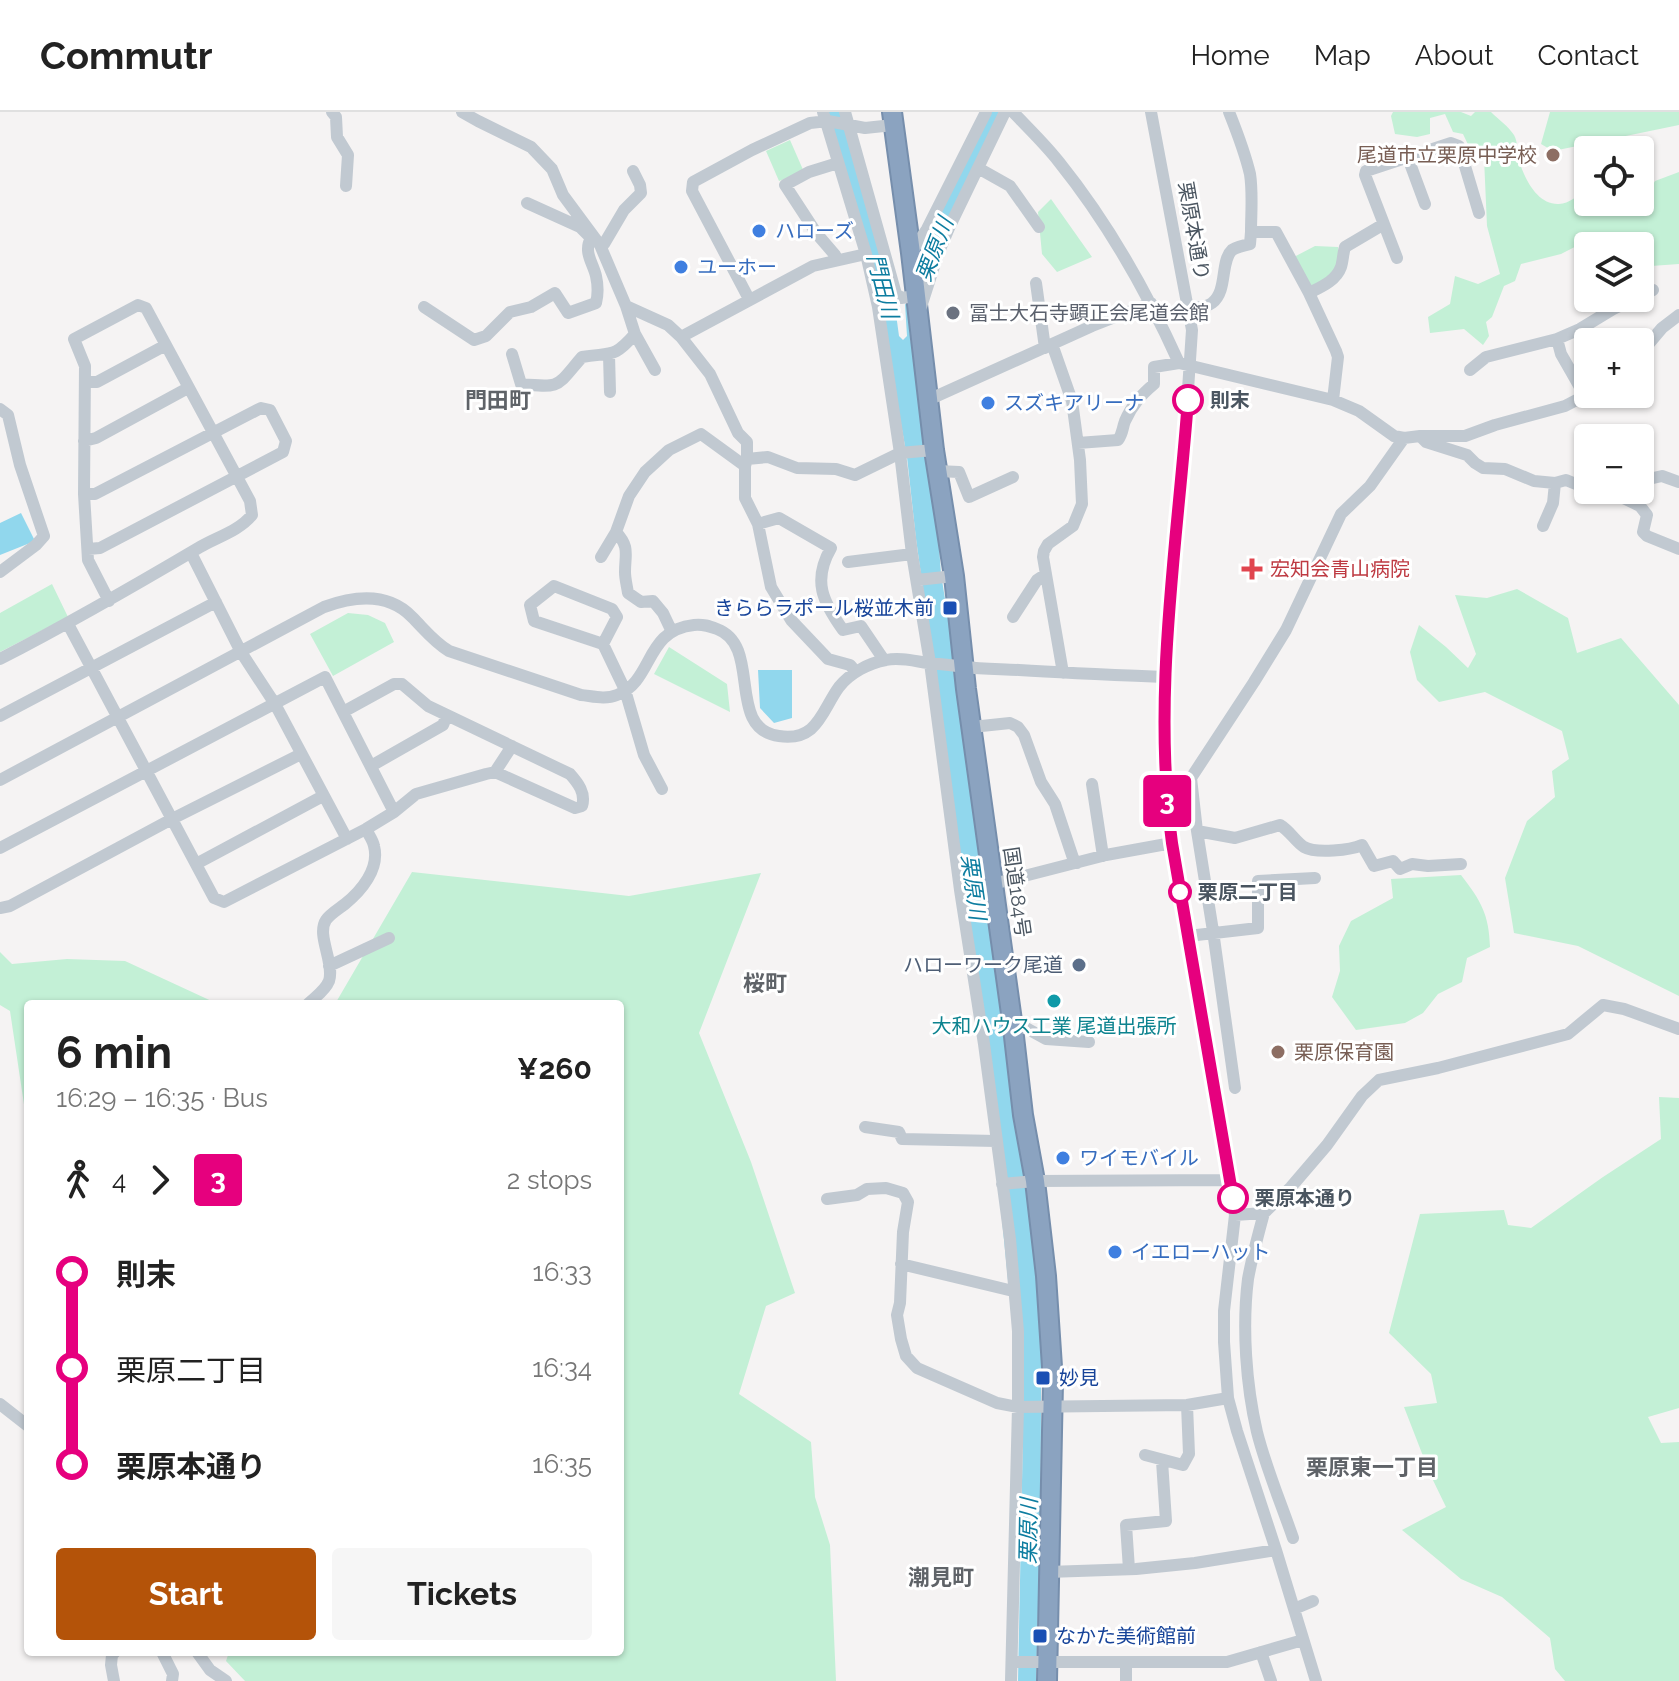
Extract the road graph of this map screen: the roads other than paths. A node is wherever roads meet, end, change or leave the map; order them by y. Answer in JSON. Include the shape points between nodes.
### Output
{"nodes":[{"id":1,"x":332,"y":112,"type":"edge"},
{"id":2,"x":462,"y":112,"type":"edge"},
{"id":3,"x":986,"y":112,"type":"edge"},
{"id":4,"x":1005,"y":112,"type":"edge"},
{"id":5,"x":1013,"y":112,"type":"edge"},
{"id":6,"x":1151,"y":112,"type":"edge"},
{"id":7,"x":1229,"y":112,"type":"edge"},
{"id":8,"x":825,"y":118,"type":"edge"},
{"id":9,"x":892,"y":118,"type":"edge"},
{"id":10,"x":846,"y":121,"type":"edge"},
{"id":11,"x":1408,"y":158,"type":"junction"},
{"id":12,"x":838,"y":163,"type":"junction"},
{"id":13,"x":978,"y":168,"type":"junction"},
{"id":14,"x":633,"y":171,"type":"dead end"},
{"id":15,"x":346,"y":186,"type":"dead end"},
{"id":16,"x":527,"y":203,"type":"dead end"},
{"id":17,"x":1425,"y":204,"type":"dead end"},
{"id":18,"x":1479,"y":213,"type":"dead end"},
{"id":19,"x":1384,"y":224,"type":"junction"},
{"id":20,"x":1039,"y":227,"type":"dead end"},
{"id":21,"x":1251,"y":232,"type":"junction"},
{"id":22,"x":596,"y":240,"type":"junction"},
{"id":23,"x":911,"y":253,"type":"junction"},
{"id":24,"x":866,"y":254,"type":"junction"},
{"id":25,"x":1397,"y":258,"type":"dead end"},
{"id":26,"x":837,"y":260,"type":"junction"},
{"id":27,"x":1036,"y":283,"type":"dead end"},
{"id":28,"x":1309,"y":293,"type":"junction"},
{"id":29,"x":749,"y":299,"type":"junction"},
{"id":30,"x":915,"y":303,"type":"junction"},
{"id":31,"x":1151,"y":303,"type":"junction"},
{"id":32,"x":626,"y":306,"type":"junction"},
{"id":33,"x":424,"y":307,"type":"dead end"},
{"id":34,"x":1188,"y":308,"type":"junction"},
{"id":35,"x":1608,"y":312,"type":"edge"},
{"id":36,"x":1679,"y":315,"type":"edge"},
{"id":37,"x":635,"y":334,"type":"junction"},
{"id":38,"x":681,"y":337,"type":"junction"},
{"id":39,"x":1654,"y":337,"type":"edge"},
{"id":40,"x":1557,"y":339,"type":"junction"},
{"id":41,"x":166,"y":345,"type":"junction"},
{"id":42,"x":1049,"y":346,"type":"junction"},
{"id":43,"x":512,"y":354,"type":"dead end"},
{"id":44,"x":609,"y":355,"type":"junction"},
{"id":45,"x":1185,"y":365,"type":"junction"},
{"id":46,"x":655,"y":370,"type":"dead end"},
{"id":47,"x":1470,"y":370,"type":"dead end"},
{"id":48,"x":1574,"y":375,"type":"edge"},
{"id":49,"x":85,"y":382,"type":"junction"},
{"id":50,"x":188,"y":388,"type":"junction"},
{"id":51,"x":610,"y":392,"type":"dead end"},
{"id":52,"x":928,"y":400,"type":"junction"},
{"id":53,"x":1333,"y":400,"type":"junction"},
{"id":54,"x":1574,"y":401,"type":"edge"},
{"id":55,"x":0,"y":409,"type":"edge"},
{"id":56,"x":213,"y":433,"type":"junction"},
{"id":57,"x":1420,"y":436,"type":"junction"},
{"id":58,"x":1465,"y":436,"type":"junction"},
{"id":59,"x":1404,"y":438,"type":"junction"},
{"id":60,"x":84,"y":441,"type":"junction"},
{"id":61,"x":1078,"y":443,"type":"junction"},
{"id":62,"x":931,"y":450,"type":"junction"},
{"id":63,"x":903,"y":453,"type":"junction"},
{"id":64,"x":1467,"y":455,"type":"junction"},
{"id":65,"x":746,"y":462,"type":"junction"},
{"id":66,"x":938,"y":471,"type":"junction"},
{"id":67,"x":236,"y":477,"type":"junction"},
{"id":68,"x":1013,"y":477,"type":"dead end"},
{"id":69,"x":1654,"y":478,"type":"edge"},
{"id":70,"x":1679,"y":482,"type":"edge"},
{"id":71,"x":1555,"y":483,"type":"junction"},
{"id":72,"x":1574,"y":483,"type":"edge"},
{"id":73,"x":84,"y":494,"type":"junction"},
{"id":74,"x":1636,"y":504,"type":"edge"},
{"id":75,"x":758,"y":524,"type":"junction"},
{"id":76,"x":1543,"y":526,"type":"dead end"},
{"id":77,"x":616,"y":532,"type":"junction"},
{"id":78,"x":88,"y":549,"type":"junction"},
{"id":79,"x":1679,"y":549,"type":"edge"},
{"id":80,"x":191,"y":553,"type":"junction"},
{"id":81,"x":912,"y":554,"type":"junction"},
{"id":82,"x":601,"y":557,"type":"dead end"},
{"id":83,"x":848,"y":562,"type":"dead end"},
{"id":84,"x":0,"y":572,"type":"edge"},
{"id":85,"x":1046,"y":574,"type":"junction"},
{"id":86,"x":950,"y":577,"type":"junction"},
{"id":87,"x":920,"y":580,"type":"junction"},
{"id":88,"x":109,"y":601,"type":"junction"},
{"id":89,"x":216,"y":602,"type":"junction"},
{"id":90,"x":1013,"y":617,"type":"dead end"},
{"id":91,"x":68,"y":624,"type":"junction"},
{"id":92,"x":672,"y":632,"type":"junction"},
{"id":93,"x":603,"y":644,"type":"junction"},
{"id":94,"x":241,"y":652,"type":"junction"},
{"id":95,"x":0,"y":659,"type":"edge"},
{"id":96,"x":884,"y":660,"type":"junction"},
{"id":97,"x":933,"y":663,"type":"junction"},
{"id":98,"x":959,"y":666,"type":"junction"},
{"id":99,"x":91,"y":667,"type":"junction"},
{"id":100,"x":856,"y":672,"type":"junction"},
{"id":101,"x":1063,"y":673,"type":"junction"},
{"id":102,"x":1164,"y":677,"type":"junction"},
{"id":103,"x":625,"y":690,"type":"junction"},
{"id":104,"x":275,"y":704,"type":"junction"},
{"id":105,"x":343,"y":712,"type":"junction"},
{"id":106,"x":447,"y":715,"type":"junction"},
{"id":107,"x":0,"y":716,"type":"edge"},
{"id":108,"x":118,"y":717,"type":"junction"},
{"id":109,"x":972,"y":727,"type":"junction"},
{"id":110,"x":512,"y":746,"type":"junction"},
{"id":111,"x":301,"y":754,"type":"junction"},
{"id":112,"x":371,"y":766,"type":"junction"},
{"id":113,"x":147,"y":771,"type":"junction"},
{"id":114,"x":495,"y":772,"type":"junction"},
{"id":115,"x":0,"y":780,"type":"edge"},
{"id":116,"x":1092,"y":784,"type":"dead end"},
{"id":117,"x":1166,"y":784,"type":"junction"},
{"id":118,"x":1191,"y":784,"type":"junction"},
{"id":119,"x":662,"y":789,"type":"dead end"},
{"id":120,"x":323,"y":796,"type":"junction"},
{"id":121,"x":394,"y":812,"type":"junction"},
{"id":122,"x":172,"y":819,"type":"junction"},
{"id":123,"x":366,"y":829,"type":"junction"},
{"id":124,"x":1197,"y":831,"type":"junction"},
{"id":125,"x":347,"y":839,"type":"junction"},
{"id":126,"x":1172,"y":843,"type":"junction"},
{"id":127,"x":0,"y":848,"type":"edge"},
{"id":128,"x":1103,"y":856,"type":"junction"},
{"id":129,"x":1077,"y":863,"type":"junction"},
{"id":130,"x":196,"y":864,"type":"junction"},
{"id":131,"x":1461,"y":864,"type":"dead end"},
{"id":132,"x":1315,"y":878,"type":"dead end"},
{"id":133,"x":990,"y":885,"type":"junction"},
{"id":134,"x":962,"y":889,"type":"junction"},
{"id":135,"x":0,"y":908,"type":"edge"},
{"id":136,"x":1213,"y":931,"type":"junction"},
{"id":137,"x":1188,"y":936,"type":"junction"},
{"id":138,"x":389,"y":938,"type":"dead end"},
{"id":139,"x":329,"y":966,"type":"junction"},
{"id":140,"x":313,"y":1000,"type":"edge"},
{"id":141,"x":1013,"y":1028,"type":"junction"},
{"id":142,"x":1679,"y":1029,"type":"edge"},
{"id":143,"x":1089,"y":1042,"type":"dead end"},
{"id":144,"x":1235,"y":1088,"type":"dead end"},
{"id":145,"x":865,"y":1127,"type":"dead end"},
{"id":146,"x":996,"y":1141,"type":"junction"},
{"id":147,"x":1229,"y":1180,"type":"junction"},
{"id":148,"x":1030,"y":1182,"type":"junction"},
{"id":149,"x":1004,"y":1184,"type":"junction"},
{"id":150,"x":827,"y":1199,"type":"dead end"},
{"id":151,"x":1264,"y":1213,"type":"junction"},
{"id":152,"x":1235,"y":1215,"type":"junction"},
{"id":153,"x":901,"y":1264,"type":"junction"},
{"id":154,"x":1013,"y":1291,"type":"junction"},
{"id":155,"x":1228,"y":1398,"type":"junction"},
{"id":156,"x":0,"y":1404,"type":"edge"},
{"id":157,"x":1187,"y":1405,"type":"junction"},
{"id":158,"x":1021,"y":1407,"type":"junction"},
{"id":159,"x":1047,"y":1407,"type":"junction"},
{"id":160,"x":24,"y":1423,"type":"edge"},
{"id":161,"x":1145,"y":1455,"type":"dead end"},
{"id":162,"x":1162,"y":1461,"type":"junction"},
{"id":163,"x":1293,"y":1538,"type":"dead end"},
{"id":164,"x":1276,"y":1550,"type":"junction"},
{"id":165,"x":1129,"y":1569,"type":"junction"},
{"id":166,"x":1048,"y":1572,"type":"junction"},
{"id":167,"x":1313,"y":1601,"type":"dead end"},
{"id":168,"x":1294,"y":1609,"type":"junction"},
{"id":169,"x":1303,"y":1640,"type":"junction"},
{"id":170,"x":1261,"y":1652,"type":"junction"},
{"id":171,"x":112,"y":1656,"type":"edge"},
{"id":172,"x":164,"y":1656,"type":"edge"},
{"id":173,"x":200,"y":1656,"type":"edge"},
{"id":174,"x":1015,"y":1662,"type":"junction"},
{"id":175,"x":1126,"y":1662,"type":"junction"},
{"id":176,"x":1043,"y":1668,"type":"edge"},
{"id":177,"x":114,"y":1681,"type":"edge"},
{"id":178,"x":172,"y":1681,"type":"edge"},
{"id":179,"x":226,"y":1681,"type":"edge"},
{"id":180,"x":1011,"y":1681,"type":"edge"},
{"id":181,"x":1126,"y":1681,"type":"edge"},
{"id":182,"x":1271,"y":1681,"type":"edge"},
{"id":183,"x":1316,"y":1681,"type":"edge"}],
"edges":[{"from":1,"to":15,"type":"street","via":[[337,137],[348,155]]},
{"from":2,"to":22,"type":"street","via":[[531,147],[552,169],[563,195]]},
{"from":3,"to":23,"type":"street"},
{"from":4,"to":13,"type":"street"},
{"from":5,"to":31,"type":"street","via":[[1091,205]]},
{"from":6,"to":34,"type":"street","name":"栗原本通り"},
{"from":7,"to":21,"type":"street","via":[[1250,175]]},
{"from":8,"to":10,"type":"street"},
{"from":8,"to":12,"type":"street"},
{"from":8,"to":29,"type":"street","via":[[693,182],[692,191]]},
{"from":9,"to":10,"type":"street","via":[[865,128]]},
{"from":9,"to":23,"type":"highway","name":"国道184号"},
{"from":10,"to":30,"type":"street","via":[[896,294]]},
{"from":11,"to":17,"type":"street"},
{"from":11,"to":18,"type":"street","via":[[1457,143]]},
{"from":11,"to":19,"type":"street","via":[[1366,171]]},
{"from":12,"to":24,"type":"street"},
{"from":12,"to":26,"type":"street","via":[[785,185]]},
{"from":13,"to":20,"type":"street","via":[[1010,186]]},
{"from":13,"to":30,"type":"street"},
{"from":14,"to":22,"type":"street","via":[[641,193],[604,244]]},
{"from":16,"to":22,"type":"street"},
{"from":19,"to":25,"type":"street"},
{"from":19,"to":28,"type":"street","via":[[1345,247],[1338,275]]},
{"from":21,"to":28,"type":"street","via":[[1276,232]]},
{"from":21,"to":34,"type":"street","via":[[1250,244],[1229,255],[1215,300]]},
{"from":22,"to":32,"type":"street"},
{"from":22,"to":33,"type":"street","via":[[588,244],[596,303],[568,313],[555,293],[510,312],[486,336],[474,340]]},
{"from":23,"to":30,"type":"highway","name":"国道184号"},
{"from":24,"to":26,"type":"street"},
{"from":24,"to":63,"type":"street"},
{"from":26,"to":29,"type":"street","via":[[813,266]]},
{"from":27,"to":42,"type":"street"},
{"from":28,"to":53,"type":"street","via":[[1338,357]]},
{"from":29,"to":38,"type":"street"},
{"from":30,"to":52,"type":"highway","name":"国道184号"},
{"from":31,"to":42,"type":"street"},
{"from":31,"to":45,"type":"street"},
{"from":32,"to":37,"type":"street"},
{"from":32,"to":38,"type":"street","via":[[668,325]]},
{"from":34,"to":45,"type":"street","name":"栗原本通り","via":[[1192,330]]},
{"from":35,"to":40,"type":"street"},
{"from":36,"to":39,"type":"street"},
{"from":37,"to":44,"type":"street"},
{"from":37,"to":46,"type":"street"},
{"from":38,"to":65,"type":"street","via":[[710,374],[747,442]]},
{"from":40,"to":47,"type":"street","via":[[1486,357]]},
{"from":40,"to":48,"type":"street"},
{"from":41,"to":49,"type":"street","via":[[97,382]]},
{"from":41,"to":49,"type":"street","via":[[146,308],[138,305],[74,339]]},
{"from":41,"to":50,"type":"street"},
{"from":42,"to":52,"type":"street"},
{"from":42,"to":61,"type":"street","via":[[1072,401]]},
{"from":43,"to":44,"type":"street","via":[[521,384],[549,387],[582,357]]},
{"from":44,"to":51,"type":"street"},
{"from":45,"to":53,"type":"street"},
{"from":45,"to":61,"type":"street","via":[[1154,367],[1154,384],[1138,398],[1118,440]]},
{"from":45,"to":102,"type":"street","name":"栗原本通り","via":[[1183,464]]},
{"from":49,"to":60,"type":"street"},
{"from":50,"to":56,"type":"street"},
{"from":50,"to":60,"type":"street"},
{"from":52,"to":62,"type":"highway","name":"国道184号"},
{"from":53,"to":59,"type":"street"},
{"from":54,"to":58,"type":"street"},
{"from":55,"to":84,"type":"street","via":[[8,415],[44,536]]},
{"from":56,"to":67,"type":"street"},
{"from":56,"to":67,"type":"street","via":[[261,408],[270,410],[286,441],[283,452]]},
{"from":56,"to":73,"type":"street","via":[[95,494]]},
{"from":57,"to":58,"type":"street"},
{"from":57,"to":59,"type":"street"},
{"from":57,"to":64,"type":"street"},
{"from":58,"to":64,"type":"street"},
{"from":59,"to":118,"type":"street","via":[[1370,486],[1341,514],[1286,630]]},
{"from":60,"to":73,"type":"street"},
{"from":61,"to":85,"type":"street","via":[[1082,504],[1073,526],[1044,551]]},
{"from":62,"to":63,"type":"street"},
{"from":62,"to":66,"type":"highway","name":"国道184号"},
{"from":63,"to":65,"type":"street","via":[[855,475],[797,468],[768,457]]},
{"from":63,"to":81,"type":"street"},
{"from":64,"to":71,"type":"street","via":[[1483,468]]},
{"from":65,"to":75,"type":"street","via":[[745,498]]},
{"from":65,"to":77,"type":"street","via":[[701,434],[669,450],[629,496]]},
{"from":66,"to":68,"type":"street","via":[[959,472],[969,497]]},
{"from":66,"to":86,"type":"highway","name":"国道184号"},
{"from":67,"to":78,"type":"street","via":[[100,548]]},
{"from":67,"to":80,"type":"street","via":[[252,515]]},
{"from":69,"to":70,"type":"street"},
{"from":71,"to":72,"type":"street"},
{"from":71,"to":76,"type":"street"},
{"from":73,"to":78,"type":"street"},
{"from":74,"to":79,"type":"street","via":[[1647,515],[1643,532]]},
{"from":75,"to":96,"type":"street","via":[[779,518],[831,548],[822,564],[826,605],[843,630],[861,626]]},
{"from":75,"to":100,"type":"street","via":[[771,587],[791,620],[828,659]]},
{"from":77,"to":82,"type":"street"},
{"from":77,"to":92,"type":"street","via":[[627,552],[628,593],[641,602],[653,601]]},
{"from":78,"to":88,"type":"street","via":[[88,560]]},
{"from":80,"to":88,"type":"street"},
{"from":80,"to":89,"type":"street"},
{"from":81,"to":83,"type":"street"},
{"from":81,"to":87,"type":"street"},
{"from":85,"to":90,"type":"street"},
{"from":85,"to":101,"type":"street"},
{"from":86,"to":87,"type":"street"},
{"from":86,"to":98,"type":"highway","name":"国道184号"},
{"from":87,"to":97,"type":"street"},
{"from":88,"to":91,"type":"street"},
{"from":89,"to":94,"type":"street"},
{"from":89,"to":99,"type":"street"},
{"from":91,"to":95,"type":"street"},
{"from":91,"to":99,"type":"street"},
{"from":92,"to":100,"type":"street","via":[[704,624],[723,631],[742,659],[751,717],[775,736],[806,732]]},
{"from":92,"to":103,"type":"street","via":[[660,640],[642,673]]},
{"from":93,"to":93,"type":"street","via":[[534,621],[530,605],[554,586],[612,609],[617,617]]},
{"from":93,"to":103,"type":"street"},
{"from":94,"to":103,"type":"street","via":[[324,607],[372,598],[398,606],[449,651],[581,695],[602,698]]},
{"from":94,"to":104,"type":"street"},
{"from":94,"to":108,"type":"street"},
{"from":96,"to":97,"type":"street"},
{"from":96,"to":100,"type":"street"},
{"from":97,"to":98,"type":"street"},
{"from":97,"to":134,"type":"street"},
{"from":98,"to":101,"type":"street"},
{"from":98,"to":109,"type":"highway","name":"国道184号"},
{"from":99,"to":107,"type":"street"},
{"from":99,"to":108,"type":"street"},
{"from":101,"to":102,"type":"street"},
{"from":102,"to":117,"type":"street","name":"栗原本通り"},
{"from":103,"to":119,"type":"street","via":[[644,755]]},
{"from":104,"to":105,"type":"street","via":[[325,677]]},
{"from":104,"to":111,"type":"street"},
{"from":104,"to":113,"type":"street"},
{"from":105,"to":106,"type":"street","via":[[402,684]]},
{"from":105,"to":112,"type":"street"},
{"from":106,"to":110,"type":"street"},
{"from":106,"to":112,"type":"street","via":[[443,725]]},
{"from":108,"to":113,"type":"street"},
{"from":108,"to":115,"type":"street"},
{"from":109,"to":129,"type":"street","via":[[1018,727]]},
{"from":109,"to":133,"type":"highway","name":"国道184号"},
{"from":110,"to":114,"type":"street"},
{"from":110,"to":114,"type":"street","via":[[570,774],[578,783],[582,806],[575,808]]},
{"from":111,"to":120,"type":"street"},
{"from":111,"to":122,"type":"street"},
{"from":112,"to":121,"type":"street"},
{"from":113,"to":122,"type":"street"},
{"from":113,"to":127,"type":"street"},
{"from":114,"to":121,"type":"street","via":[[416,794]]},
{"from":116,"to":128,"type":"street"},
{"from":117,"to":118,"type":"street"},
{"from":117,"to":126,"type":"street","name":"栗原本通り"},
{"from":118,"to":124,"type":"street"},
{"from":120,"to":125,"type":"street"},
{"from":120,"to":130,"type":"street"},
{"from":121,"to":123,"type":"street"},
{"from":122,"to":130,"type":"street"},
{"from":122,"to":135,"type":"street"},
{"from":123,"to":125,"type":"street"},
{"from":123,"to":139,"type":"street","via":[[375,859],[367,883],[325,920]]},
{"from":124,"to":131,"type":"street","via":[[1235,838],[1280,825],[1311,850],[1362,845],[1374,866],[1393,861],[1400,869],[1412,864]]},
{"from":124,"to":136,"type":"street"},
{"from":125,"to":130,"type":"street","via":[[224,902],[214,898]]},
{"from":126,"to":128,"type":"street"},
{"from":126,"to":137,"type":"street","name":"栗原本通り"},
{"from":128,"to":129,"type":"street"},
{"from":129,"to":133,"type":"street"},
{"from":132,"to":136,"type":"street","via":[[1258,881],[1258,928]]},
{"from":133,"to":134,"type":"street"},
{"from":133,"to":141,"type":"highway","name":"国道184号"},
{"from":134,"to":146,"type":"street"},
{"from":136,"to":137,"type":"street"},
{"from":136,"to":144,"type":"street"},
{"from":137,"to":147,"type":"street","name":"栗原本通り"},
{"from":138,"to":139,"type":"street"},
{"from":139,"to":140,"type":"street","via":[[329,980]]},
{"from":141,"to":143,"type":"street","via":[[1026,1028],[1046,1039]]},
{"from":141,"to":148,"type":"highway","name":"国道184号"},
{"from":142,"to":151,"type":"street","via":[[1603,1005],[1568,1034],[1379,1080]]},
{"from":145,"to":146,"type":"street","via":[[899,1132],[902,1139]]},
{"from":146,"to":149,"type":"street"},
{"from":147,"to":148,"type":"street"},
{"from":147,"to":152,"type":"street","name":"栗原本通り"},
{"from":148,"to":149,"type":"street"},
{"from":148,"to":159,"type":"highway","name":"国道184号","via":[[1047,1291],[1053,1382]]},
{"from":149,"to":154,"type":"street"},
{"from":150,"to":153,"type":"street","via":[[867,1189],[903,1193],[908,1202]]},
{"from":151,"to":152,"type":"street"},
{"from":151,"to":163,"type":"street","via":[[1248,1280],[1249,1393]]},
{"from":152,"to":155,"type":"street","name":"栗原本通り","via":[[1224,1311]]},
{"from":153,"to":154,"type":"street"},
{"from":153,"to":158,"type":"street","via":[[897,1315],[906,1356],[917,1368],[997,1403]]},
{"from":154,"to":158,"type":"street"},
{"from":155,"to":157,"type":"street"},
{"from":155,"to":164,"type":"street","name":"栗原本通り"},
{"from":156,"to":160,"type":"street"},
{"from":157,"to":159,"type":"street"},
{"from":157,"to":162,"type":"street","via":[[1189,1454],[1183,1465]]},
{"from":158,"to":159,"type":"street"},
{"from":158,"to":174,"type":"street"},
{"from":159,"to":166,"type":"highway","name":"国道184号"},
{"from":161,"to":162,"type":"street"},
{"from":162,"to":165,"type":"street","via":[[1166,1521],[1126,1525]]},
{"from":164,"to":165,"type":"street"},
{"from":164,"to":168,"type":"street","name":"栗原本通り"},
{"from":165,"to":166,"type":"street"},
{"from":166,"to":176,"type":"highway","name":"国道184号"},
{"from":167,"to":168,"type":"street"},
{"from":168,"to":169,"type":"street","name":"栗原本通り"},
{"from":169,"to":170,"type":"street"},
{"from":169,"to":183,"type":"street","name":"栗原本通り"},
{"from":170,"to":175,"type":"street","via":[[1227,1662]]},
{"from":170,"to":182,"type":"street"},
{"from":171,"to":177,"type":"street"},
{"from":172,"to":178,"type":"street"},
{"from":173,"to":179,"type":"street"},
{"from":174,"to":176,"type":"street"},
{"from":174,"to":180,"type":"street"},
{"from":175,"to":176,"type":"street"},
{"from":175,"to":181,"type":"street"}]}
